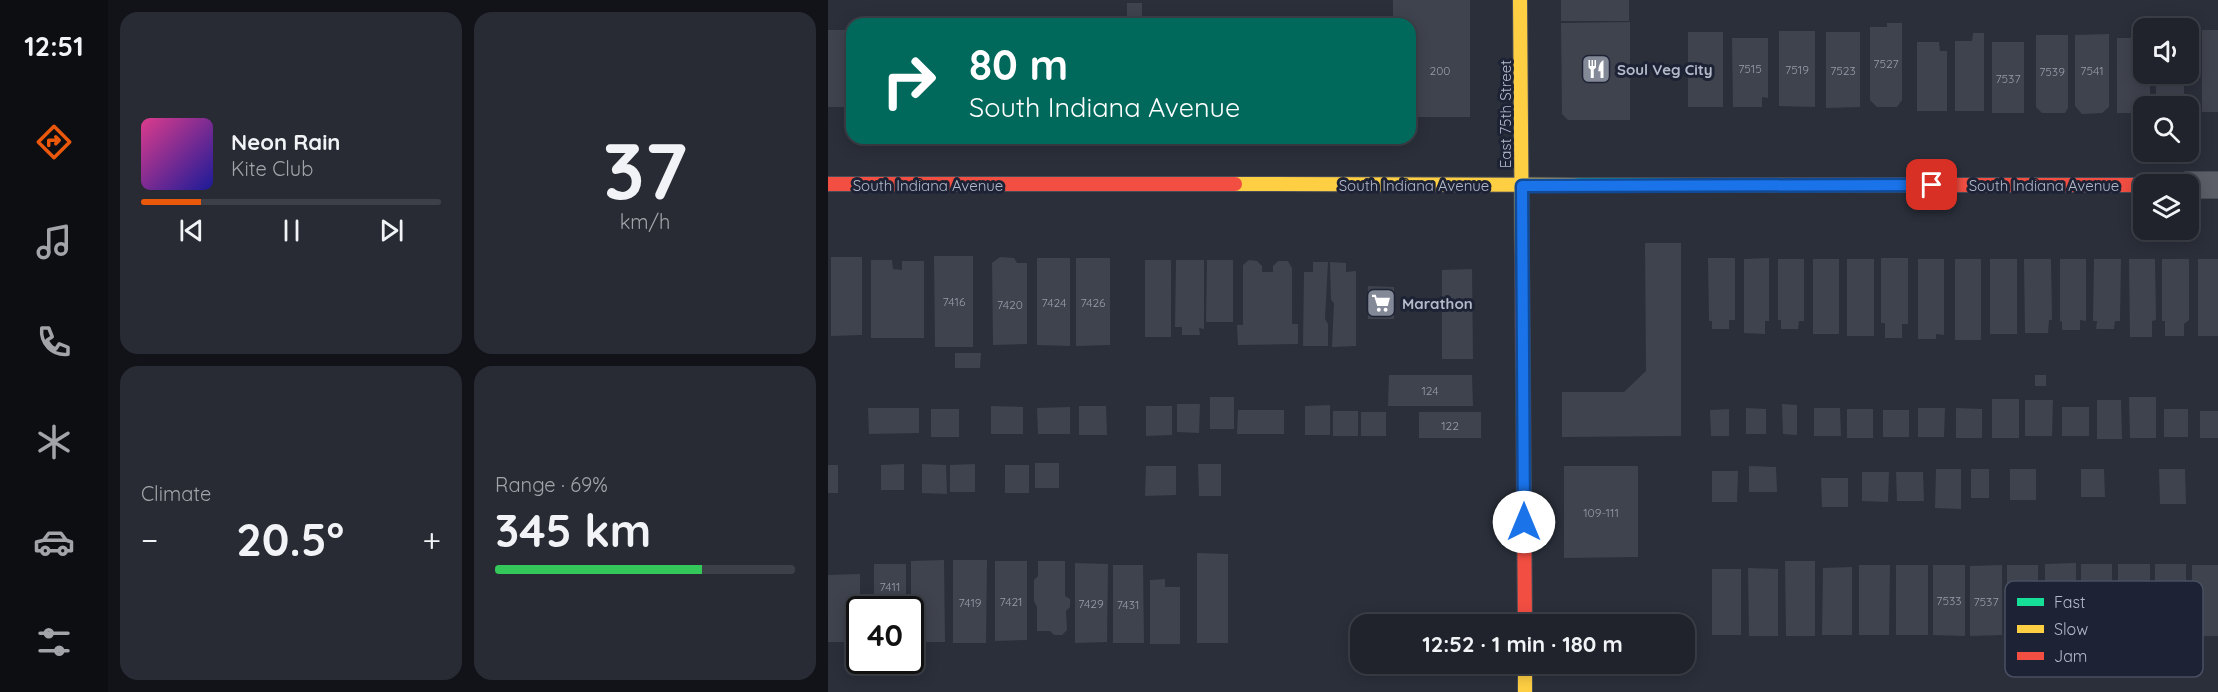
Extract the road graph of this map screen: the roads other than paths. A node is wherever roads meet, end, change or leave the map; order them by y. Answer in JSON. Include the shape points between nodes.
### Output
{"nodes":[{"id":1,"x":1520,"y":0,"type":"edge"},
{"id":2,"x":828,"y":184,"type":"edge"},
{"id":3,"x":2133,"y":185,"type":"edge"},
{"id":4,"x":2199,"y":185,"type":"edge"},
{"id":5,"x":2218,"y":185,"type":"edge"},
{"id":6,"x":1522,"y":186,"type":"junction"},
{"id":7,"x":1525,"y":614,"type":"edge"},
{"id":8,"x":1525,"y":674,"type":"edge"},
{"id":9,"x":1525,"y":692,"type":"edge"}],
"edges":[{"from":1,"to":6,"type":"street","name":"East 75th Street"},
{"from":2,"to":6,"type":"street","name":"South Indiana Avenue"},
{"from":3,"to":6,"type":"street","name":"South Indiana Avenue"},
{"from":4,"to":5,"type":"street"},
{"from":6,"to":7,"type":"street","name":"East 75th Street"},
{"from":8,"to":9,"type":"street"}]}
